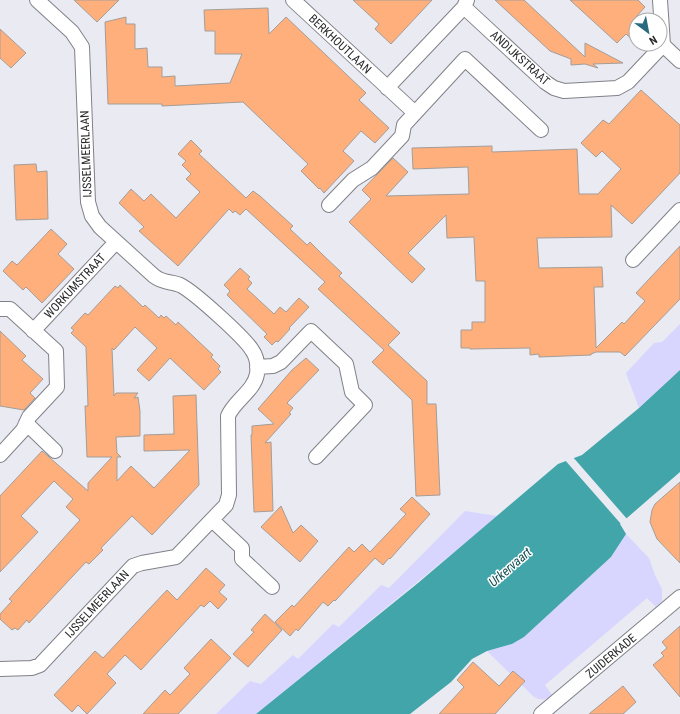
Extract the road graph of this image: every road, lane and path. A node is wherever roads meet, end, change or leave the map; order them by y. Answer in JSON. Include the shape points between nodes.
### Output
{"nodes":[{"id":1,"x":37,"y":0,"type":"edge"},
{"id":2,"x":293,"y":0,"type":"edge"},
{"id":3,"x":660,"y":0,"type":"edge"},
{"id":4,"x":465,"y":3,"type":"edge"},
{"id":5,"x":661,"y":12,"type":"edge"},
{"id":6,"x":668,"y":50,"type":"edge"},
{"id":7,"x":656,"y":52,"type":"edge"},
{"id":8,"x":680,"y":61,"type":"edge"},
{"id":9,"x":387,"y":88,"type":"junction"},
{"id":10,"x":414,"y":114,"type":"junction"},
{"id":11,"x":541,"y":130,"type":"dead end"},
{"id":12,"x":329,"y":205,"type":"dead end"},
{"id":13,"x":680,"y":210,"type":"edge"},
{"id":14,"x":116,"y":242,"type":"junction"},
{"id":15,"x":633,"y":260,"type":"dead end"},
{"id":16,"x":0,"y":308,"type":"edge"},
{"id":17,"x":34,"y":331,"type":"junction"},
{"id":18,"x":257,"y":367,"type":"junction"},
{"id":19,"x":26,"y":423,"type":"junction"},
{"id":20,"x":55,"y":451,"type":"dead end"},
{"id":21,"x":0,"y":455,"type":"edge"},
{"id":22,"x":316,"y":457,"type":"dead end"},
{"id":23,"x":212,"y":520,"type":"junction"},
{"id":24,"x":272,"y":587,"type":"dead end"},
{"id":25,"x":680,"y":597,"type":"edge"},
{"id":26,"x":0,"y":669,"type":"edge"},
{"id":27,"x":541,"y":714,"type":"edge"}],
"edges":[{"from":1,"to":14,"type":"street","name":"IJSSELMEERLAAN","via":[[76,36],[82,47],[88,202],[96,222]]},
{"from":2,"to":9,"type":"street","name":"BERKHOUTLAAN"},
{"from":3,"to":5,"type":"street"},
{"from":4,"to":7,"type":"street","name":"ANDIJKSTRAAT","via":[[545,82],[559,90],[609,89],[623,85]]},
{"from":4,"to":9,"type":"street"},
{"from":6,"to":8,"type":"street"},
{"from":9,"to":10,"type":"street","name":"BERKHOUTLAAN"},
{"from":10,"to":11,"type":"street","via":[[465,59]]},
{"from":10,"to":12,"type":"street","via":[[404,125],[402,136],[372,168],[353,180]]},
{"from":13,"to":15,"type":"street"},
{"from":14,"to":17,"type":"street","name":"WORKUMSTRAAT"},
{"from":14,"to":18,"type":"street","name":"IJSSELMEERLAAN","via":[[158,279],[180,285],[198,298],[249,345]]},
{"from":16,"to":17,"type":"street","via":[[10,309]]},
{"from":17,"to":19,"type":"street","via":[[56,351],[57,387]]},
{"from":18,"to":22,"type":"street","via":[[280,363],[311,331],[346,364],[352,392],[366,405]]},
{"from":18,"to":23,"type":"street","name":"IJSSELMEERLAAN","via":[[253,384],[233,406],[228,416],[229,495],[226,505]]},
{"from":19,"to":20,"type":"street"},
{"from":19,"to":21,"type":"street","via":[[23,430]]},
{"from":23,"to":24,"type":"street","via":[[242,548],[242,559]]},
{"from":23,"to":26,"type":"street","name":"IJSSELMEERLAAN","via":[[176,557],[133,566],[40,665],[32,668]]},
{"from":25,"to":27,"type":"street","name":"ZUIDERKADE"}]}
